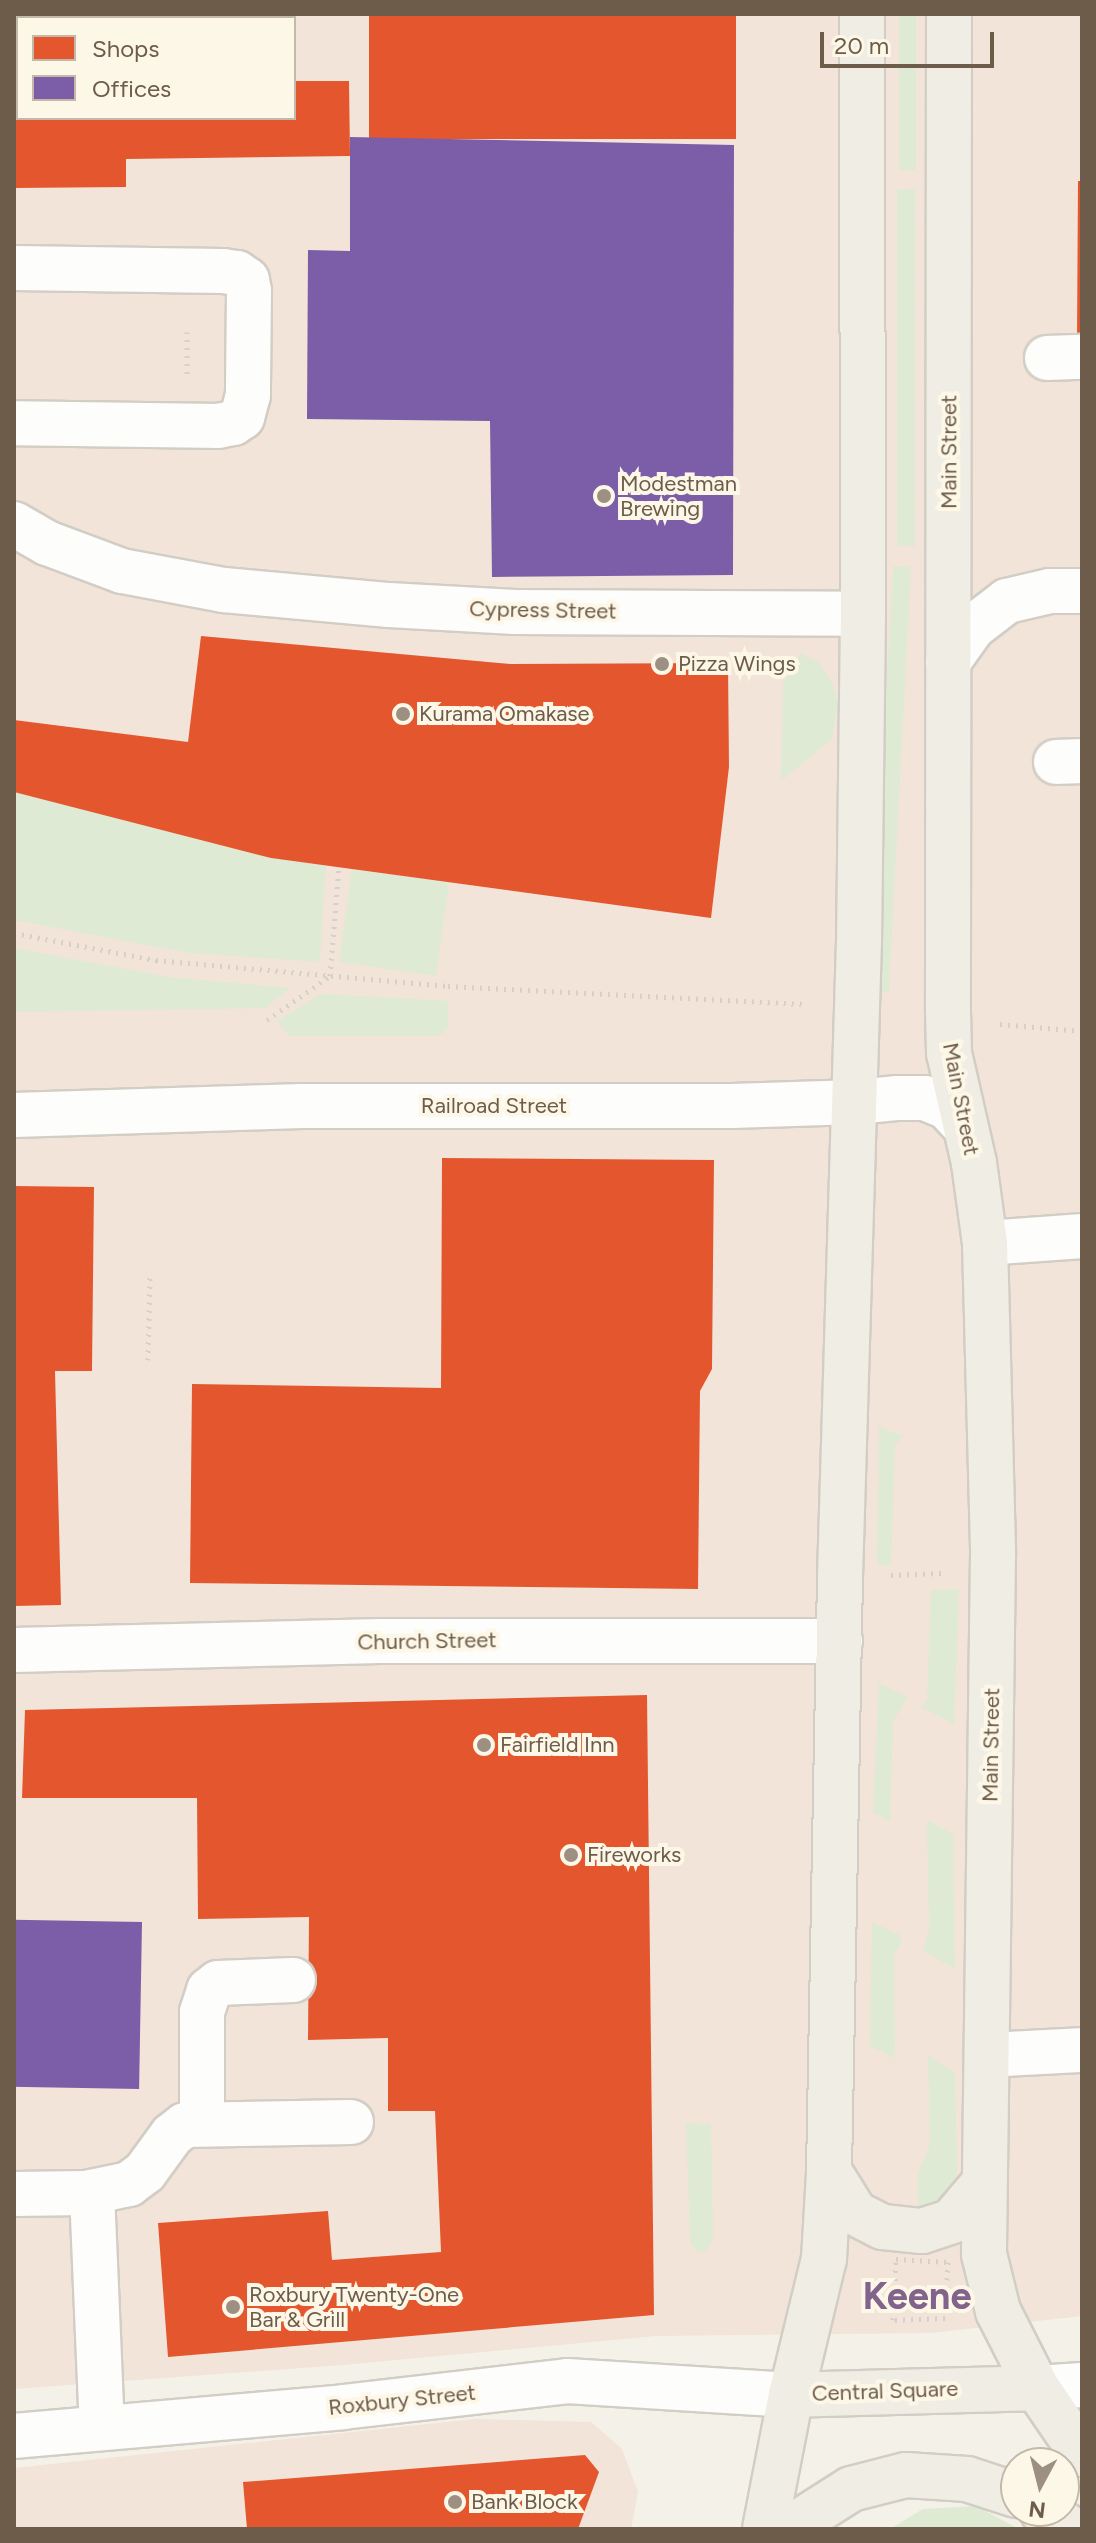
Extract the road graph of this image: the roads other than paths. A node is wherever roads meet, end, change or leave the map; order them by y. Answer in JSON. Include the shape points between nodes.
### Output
{"nodes":[{"id":1,"x":862,"y":14,"type":"edge"},
{"id":2,"x":949,"y":14,"type":"edge"},
{"id":3,"x":14,"y":268,"type":"edge"},
{"id":4,"x":14,"y":423,"type":"edge"},
{"id":5,"x":14,"y":524,"type":"edge"},
{"id":6,"x":1082,"y":591,"type":"edge"},
{"id":7,"x":863,"y":614,"type":"junction"},
{"id":8,"x":948,"y":662,"type":"junction"},
{"id":9,"x":856,"y":1102,"type":"junction"},
{"id":10,"x":14,"y":1115,"type":"edge"},
{"id":11,"x":964,"y":1125,"type":"junction"},
{"id":12,"x":1082,"y":1236,"type":"edge"},
{"id":13,"x":985,"y":1243,"type":"junction"},
{"id":14,"x":840,"y":1641,"type":"junction"},
{"id":15,"x":14,"y":1650,"type":"edge"},
{"id":16,"x":293,"y":1980,"type":"dead end"},
{"id":17,"x":1082,"y":2050,"type":"edge"},
{"id":18,"x":987,"y":2055,"type":"junction"},
{"id":19,"x":202,"y":2122,"type":"junction"},
{"id":20,"x":351,"y":2122,"type":"dead end"},
{"id":21,"x":829,"y":2171,"type":"junction"},
{"id":22,"x":984,"y":2183,"type":"junction"},
{"id":23,"x":92,"y":2192,"type":"junction"},
{"id":24,"x":14,"y":2194,"type":"edge"},
{"id":25,"x":1082,"y":2385,"type":"edge"},
{"id":26,"x":1037,"y":2388,"type":"junction"},
{"id":27,"x":791,"y":2395,"type":"junction"},
{"id":28,"x":102,"y":2428,"type":"junction"},
{"id":29,"x":14,"y":2436,"type":"edge"},
{"id":30,"x":1082,"y":2454,"type":"edge"},
{"id":31,"x":1000,"y":2490,"type":"edge"},
{"id":32,"x":765,"y":2529,"type":"edge"},
{"id":33,"x":788,"y":2529,"type":"edge"}],
"edges":[{"from":1,"to":7,"type":"main road"},
{"from":2,"to":8,"type":"main road","name":"Main Street"},
{"from":3,"to":4,"type":"street","via":[[237,273],[247,280],[249,305],[247,406],[233,423]]},
{"from":5,"to":7,"type":"street","name":"Cypress Street","via":[[47,543],[122,571],[224,590],[515,612]]},
{"from":6,"to":8,"type":"street","via":[[1050,591],[1007,601],[973,627]]},
{"from":7,"to":9,"type":"main road"},
{"from":8,"to":11,"type":"main road","name":"Main Street","via":[[948,1039]]},
{"from":9,"to":10,"type":"street","name":"Railroad Street","via":[[302,1106]]},
{"from":9,"to":11,"type":"street","name":"Railroad Street","via":[[925,1098],[947,1107]]},
{"from":9,"to":14,"type":"main road"},
{"from":11,"to":13,"type":"main road","name":"Main Street"},
{"from":12,"to":13,"type":"street"},
{"from":13,"to":18,"type":"main road","name":"Main Street","via":[[993,1554]]},
{"from":14,"to":15,"type":"street","name":"Church Street","via":[[380,1641]]},
{"from":14,"to":21,"type":"main road"},
{"from":16,"to":19,"type":"street","via":[[218,1983],[209,1990],[202,2012]]},
{"from":17,"to":18,"type":"street"},
{"from":18,"to":22,"type":"main road","name":"Main Street"},
{"from":19,"to":20,"type":"street"},
{"from":19,"to":23,"type":"street","via":[[185,2125],[172,2135],[145,2172],[129,2184]]},
{"from":21,"to":22,"type":"main road","via":[[855,2213],[883,2227],[922,2231],[952,2221]]},
{"from":21,"to":27,"type":"main road","via":[[824,2259]]},
{"from":22,"to":26,"type":"main road","name":"Main Street","via":[[984,2254],[998,2311]]},
{"from":23,"to":24,"type":"street"},
{"from":23,"to":28,"type":"street"},
{"from":25,"to":26,"type":"street"},
{"from":26,"to":27,"type":"main road","name":"Central Square"},
{"from":26,"to":30,"type":"main road"},
{"from":27,"to":28,"type":"street","name":"Roxbury Street","via":[[567,2381]]},
{"from":27,"to":32,"type":"main road","name":"Central Square"},
{"from":28,"to":29,"type":"street","name":"Roxbury Street"},
{"from":31,"to":33,"type":"main road","via":[[967,2479],[906,2475],[851,2489]]}]}
